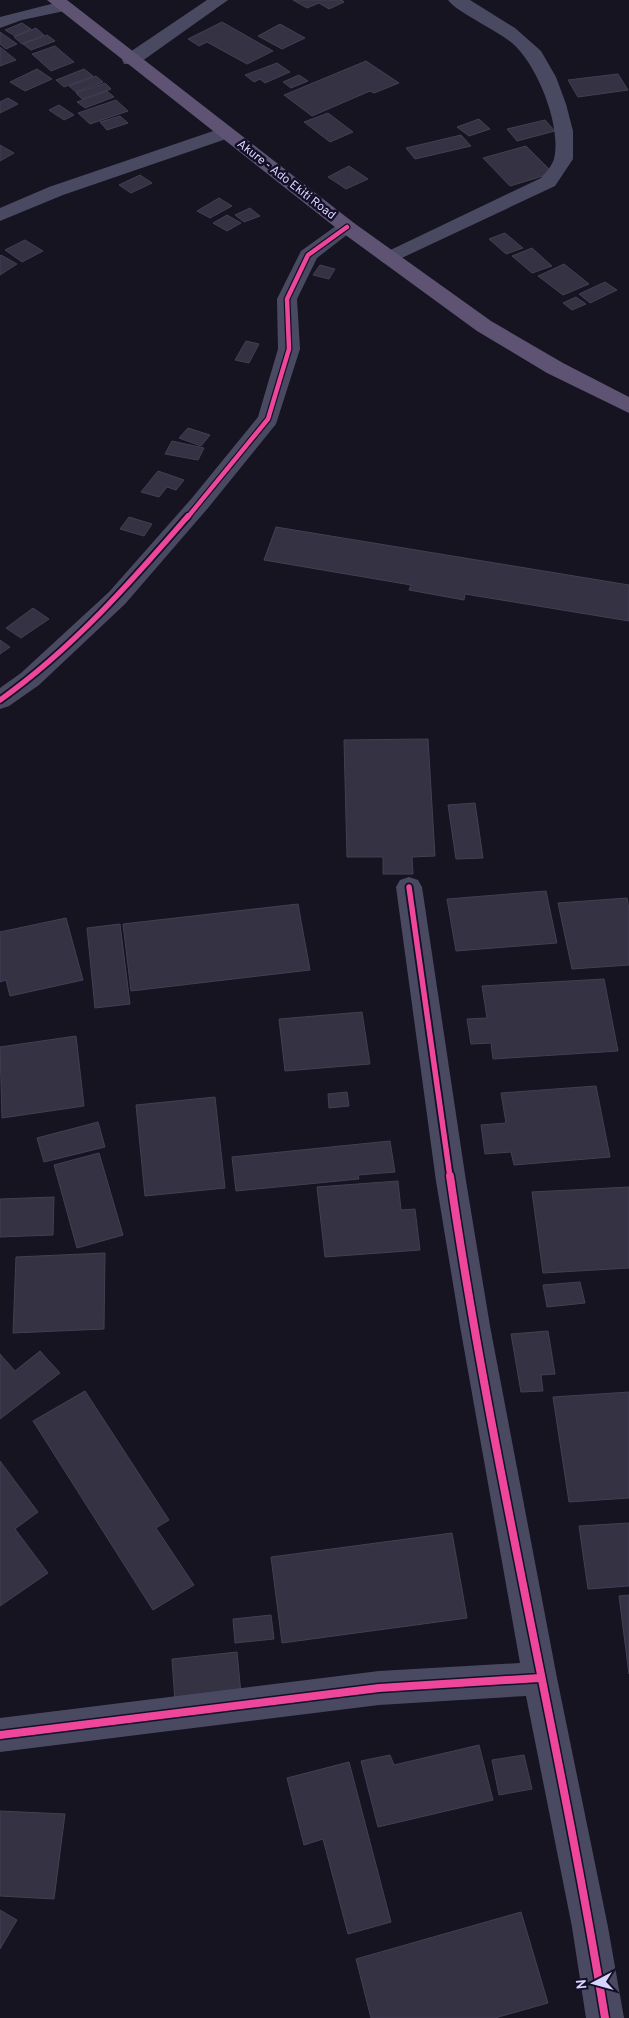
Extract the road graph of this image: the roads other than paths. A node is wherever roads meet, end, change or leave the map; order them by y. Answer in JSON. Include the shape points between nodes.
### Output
{"nodes":[{"id":1,"x":219,"y":0,"type":"edge"},
{"id":2,"x":457,"y":0,"type":"edge"},
{"id":3,"x":60,"y":3,"type":"edge"},
{"id":4,"x":0,"y":22,"type":"edge"},
{"id":5,"x":131,"y":60,"type":"junction"},
{"id":6,"x":226,"y":133,"type":"junction"},
{"id":7,"x":0,"y":215,"type":"edge"},
{"id":8,"x":347,"y":227,"type":"junction"},
{"id":9,"x":389,"y":258,"type":"junction"},
{"id":10,"x":629,"y":406,"type":"edge"},
{"id":11,"x":0,"y":700,"type":"edge"},
{"id":12,"x":410,"y":887,"type":"dead end"},
{"id":13,"x":540,"y":1678,"type":"junction"},
{"id":14,"x":0,"y":1735,"type":"edge"},
{"id":15,"x":605,"y":2018,"type":"edge"}],
"edges":[{"from":1,"to":5,"type":"street"},
{"from":2,"to":9,"type":"street","via":[[501,26],[533,54],[550,88],[561,122],[564,158],[548,182]]},
{"from":3,"to":4,"type":"street"},
{"from":3,"to":5,"type":"main road","name":"Akure - Ado Ekiti Road"},
{"from":5,"to":6,"type":"main road","name":"Akure - Ado Ekiti Road"},
{"from":6,"to":7,"type":"street","via":[[56,191]]},
{"from":6,"to":8,"type":"main road","name":"Akure - Ado Ekiti Road"},
{"from":8,"to":9,"type":"main road","name":"Akure - Ado Ekiti Road"},
{"from":8,"to":11,"type":"street","via":[[308,255],[287,299],[289,349],[268,419],[117,598],[30,679]]},
{"from":9,"to":10,"type":"main road","name":"Akure - Ado Ekiti Road","via":[[484,326]]},
{"from":12,"to":13,"type":"street","via":[[451,1181]]},
{"from":13,"to":14,"type":"street","via":[[380,1688]]},
{"from":13,"to":15,"type":"street"}]}
